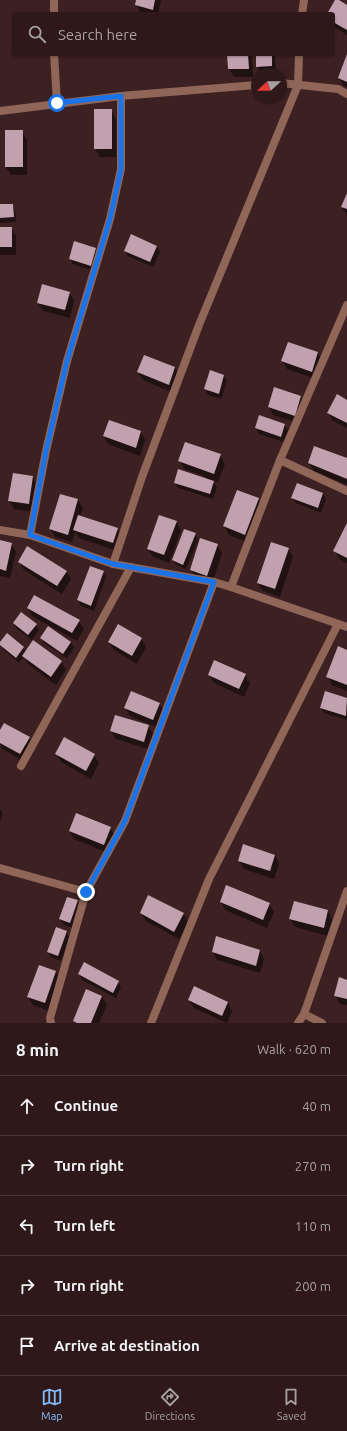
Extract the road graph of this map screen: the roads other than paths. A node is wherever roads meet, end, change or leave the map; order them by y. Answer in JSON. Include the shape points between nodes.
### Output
{"nodes":[{"id":1,"x":54,"y":0,"type":"edge"},
{"id":2,"x":304,"y":0,"type":"edge"},
{"id":3,"x":54,"y":12,"type":"edge"},
{"id":4,"x":302,"y":12,"type":"edge"},
{"id":5,"x":54,"y":56,"type":"edge"},
{"id":6,"x":299,"y":56,"type":"edge"},
{"id":7,"x":287,"y":83,"type":"edge"},
{"id":8,"x":298,"y":84,"type":"junction"},
{"id":9,"x":251,"y":85,"type":"edge"},
{"id":10,"x":347,"y":94,"type":"edge"},
{"id":11,"x":121,"y":96,"type":"junction"},
{"id":12,"x":57,"y":103,"type":"junction"},
{"id":13,"x":0,"y":111,"type":"edge"},
{"id":14,"x":347,"y":305,"type":"edge"},
{"id":15,"x":280,"y":460,"type":"junction"},
{"id":16,"x":347,"y":491,"type":"edge"},
{"id":17,"x":0,"y":530,"type":"edge"},
{"id":18,"x":30,"y":535,"type":"junction"},
{"id":19,"x":113,"y":564,"type":"junction"},
{"id":20,"x":131,"y":567,"type":"junction"},
{"id":21,"x":214,"y":582,"type":"junction"},
{"id":22,"x":231,"y":587,"type":"junction"},
{"id":23,"x":338,"y":624,"type":"junction"},
{"id":24,"x":347,"y":627,"type":"edge"},
{"id":25,"x":21,"y":766,"type":"dead end"},
{"id":26,"x":0,"y":868,"type":"edge"},
{"id":27,"x":347,"y":891,"type":"edge"},
{"id":28,"x":86,"y":892,"type":"junction"},
{"id":29,"x":304,"y":1014,"type":"junction"},
{"id":30,"x":51,"y":1023,"type":"edge"},
{"id":31,"x":151,"y":1023,"type":"edge"},
{"id":32,"x":298,"y":1023,"type":"edge"},
{"id":33,"x":322,"y":1023,"type":"edge"}],
"edges":[{"from":1,"to":3,"type":"street"},
{"from":2,"to":4,"type":"street"},
{"from":5,"to":12,"type":"street"},
{"from":6,"to":8,"type":"street"},
{"from":7,"to":8,"type":"street"},
{"from":8,"to":10,"type":"street","via":[[338,89]]},
{"from":8,"to":19,"type":"street","via":[[196,332],[142,477]]},
{"from":9,"to":11,"type":"street"},
{"from":11,"to":12,"type":"street"},
{"from":11,"to":18,"type":"street","via":[[121,169],[110,219],[67,361]]},
{"from":12,"to":13,"type":"street"},
{"from":14,"to":15,"type":"street"},
{"from":15,"to":16,"type":"street"},
{"from":15,"to":22,"type":"street"},
{"from":17,"to":18,"type":"street"},
{"from":18,"to":19,"type":"street"},
{"from":19,"to":20,"type":"street"},
{"from":20,"to":21,"type":"street"},
{"from":20,"to":25,"type":"street"},
{"from":21,"to":22,"type":"street"},
{"from":21,"to":28,"type":"street","via":[[125,821]]},
{"from":22,"to":23,"type":"street"},
{"from":23,"to":24,"type":"street"},
{"from":23,"to":31,"type":"street","via":[[209,879]]},
{"from":26,"to":28,"type":"street"},
{"from":27,"to":29,"type":"street"},
{"from":28,"to":30,"type":"street","via":[[50,1018]]},
{"from":29,"to":32,"type":"street"},
{"from":29,"to":33,"type":"street"}]}
